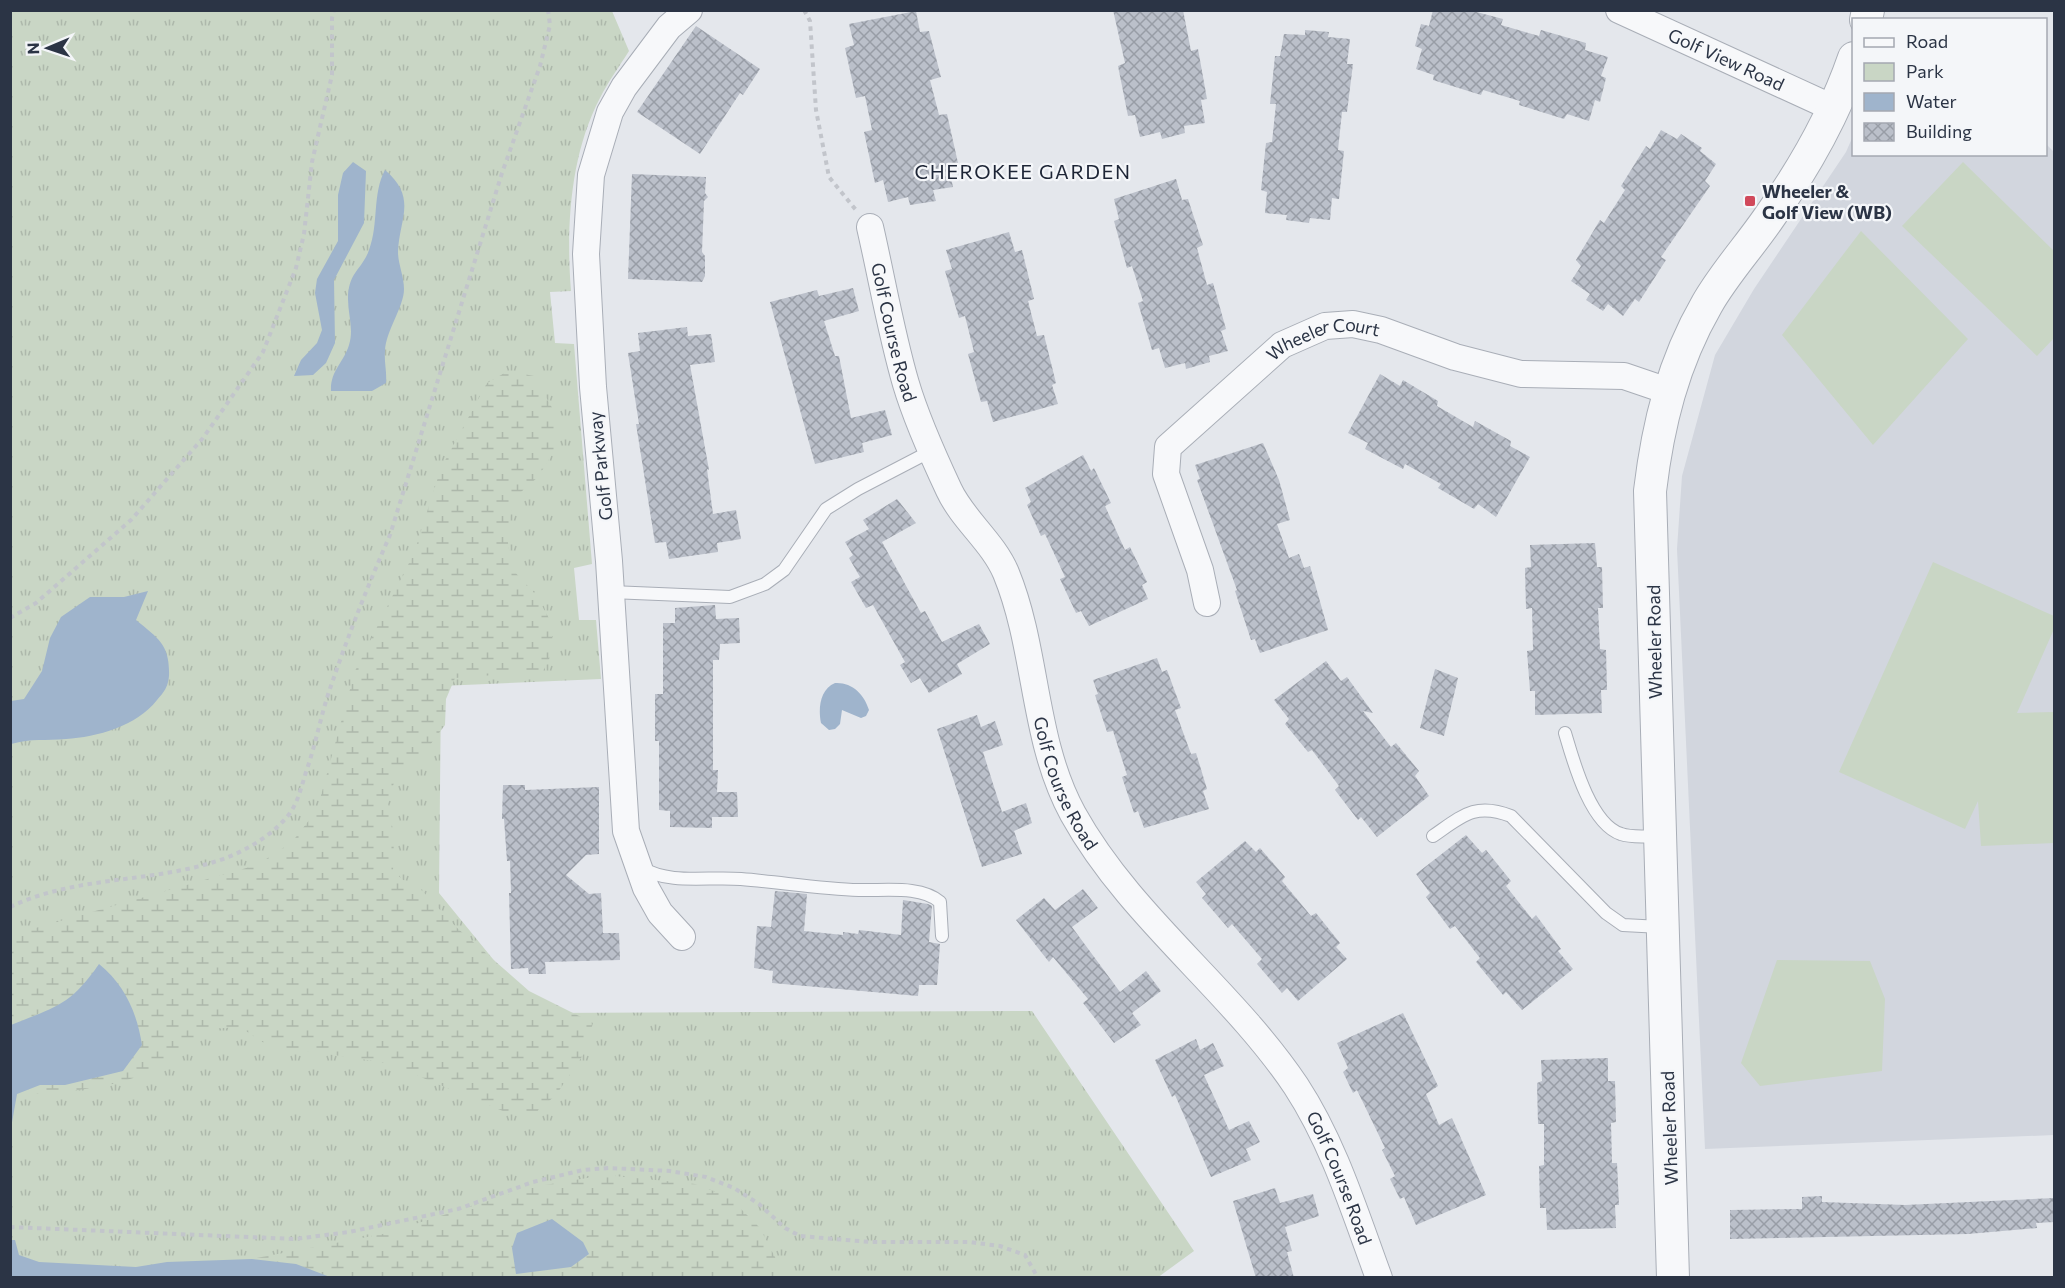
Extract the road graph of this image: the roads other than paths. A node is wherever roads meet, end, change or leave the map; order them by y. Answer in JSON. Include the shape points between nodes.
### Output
{"nodes":[{"id":1,"x":689,"y":10,"type":"edge"},
{"id":2,"x":1620,"y":10,"type":"edge"},
{"id":3,"x":1852,"y":63,"type":"edge"},
{"id":4,"x":1833,"y":108,"type":"junction"},
{"id":5,"x":870,"y":227,"type":"road end"},
{"id":6,"x":1668,"y":391,"type":"junction"},
{"id":7,"x":933,"y":450,"type":"junction"},
{"id":8,"x":611,"y":592,"type":"junction"},
{"id":9,"x":1207,"y":603,"type":"dead end"},
{"id":10,"x":1565,"y":733,"type":"dead end"},
{"id":11,"x":1433,"y":836,"type":"dead end"},
{"id":12,"x":1660,"y":836,"type":"junction"},
{"id":13,"x":636,"y":864,"type":"junction"},
{"id":14,"x":1662,"y":928,"type":"junction"},
{"id":15,"x":942,"y":936,"type":"dead end"},
{"id":16,"x":681,"y":937,"type":"dead end"},
{"id":17,"x":1379,"y":1278,"type":"edge"},
{"id":18,"x":1673,"y":1278,"type":"edge"}],
"edges":[{"from":1,"to":8,"type":"street","name":"Golf Parkway","via":[[669,27],[624,87],[610,112],[591,175],[586,254]]},
{"from":2,"to":4,"type":"street","name":"Golf View Road"},
{"from":3,"to":4,"type":"street","name":"Wheeler Road"},
{"from":4,"to":6,"type":"street","name":"Wheeler Road","via":[[1790,187],[1707,303]]},
{"from":5,"to":7,"type":"street","name":"Golf Course Road","via":[[907,385]]},
{"from":6,"to":9,"type":"street","name":"Wheeler Court","via":[[1624,376],[1521,374],[1492,368],[1353,324],[1308,332],[1282,345],[1168,447],[1166,474],[1200,570]]},
{"from":6,"to":12,"type":"street","name":"Wheeler Road","via":[[1650,491]]},
{"from":7,"to":8,"type":"lane","via":[[826,509],[784,570],[765,584],[730,597]]},
{"from":7,"to":17,"type":"street","name":"Golf Course Road","via":[[949,491],[1005,570],[1045,741],[1055,775],[1073,813],[1118,879],[1232,1004],[1295,1085],[1340,1174]]},
{"from":8,"to":13,"type":"street","name":"Golf Parkway","via":[[623,808]]},
{"from":10,"to":12,"type":"lane","via":[[1582,783],[1609,827],[1622,835]]},
{"from":11,"to":14,"type":"lane","via":[[1479,808],[1494,809],[1511,816],[1606,913],[1623,925]]},
{"from":12,"to":14,"type":"street","name":"Wheeler Road"},
{"from":13,"to":15,"type":"lane","via":[[664,877],[737,878],[915,892],[940,902]]},
{"from":13,"to":16,"type":"street","name":"Golf Parkway","via":[[660,913]]},
{"from":14,"to":18,"type":"street","name":"Wheeler Road"}]}
